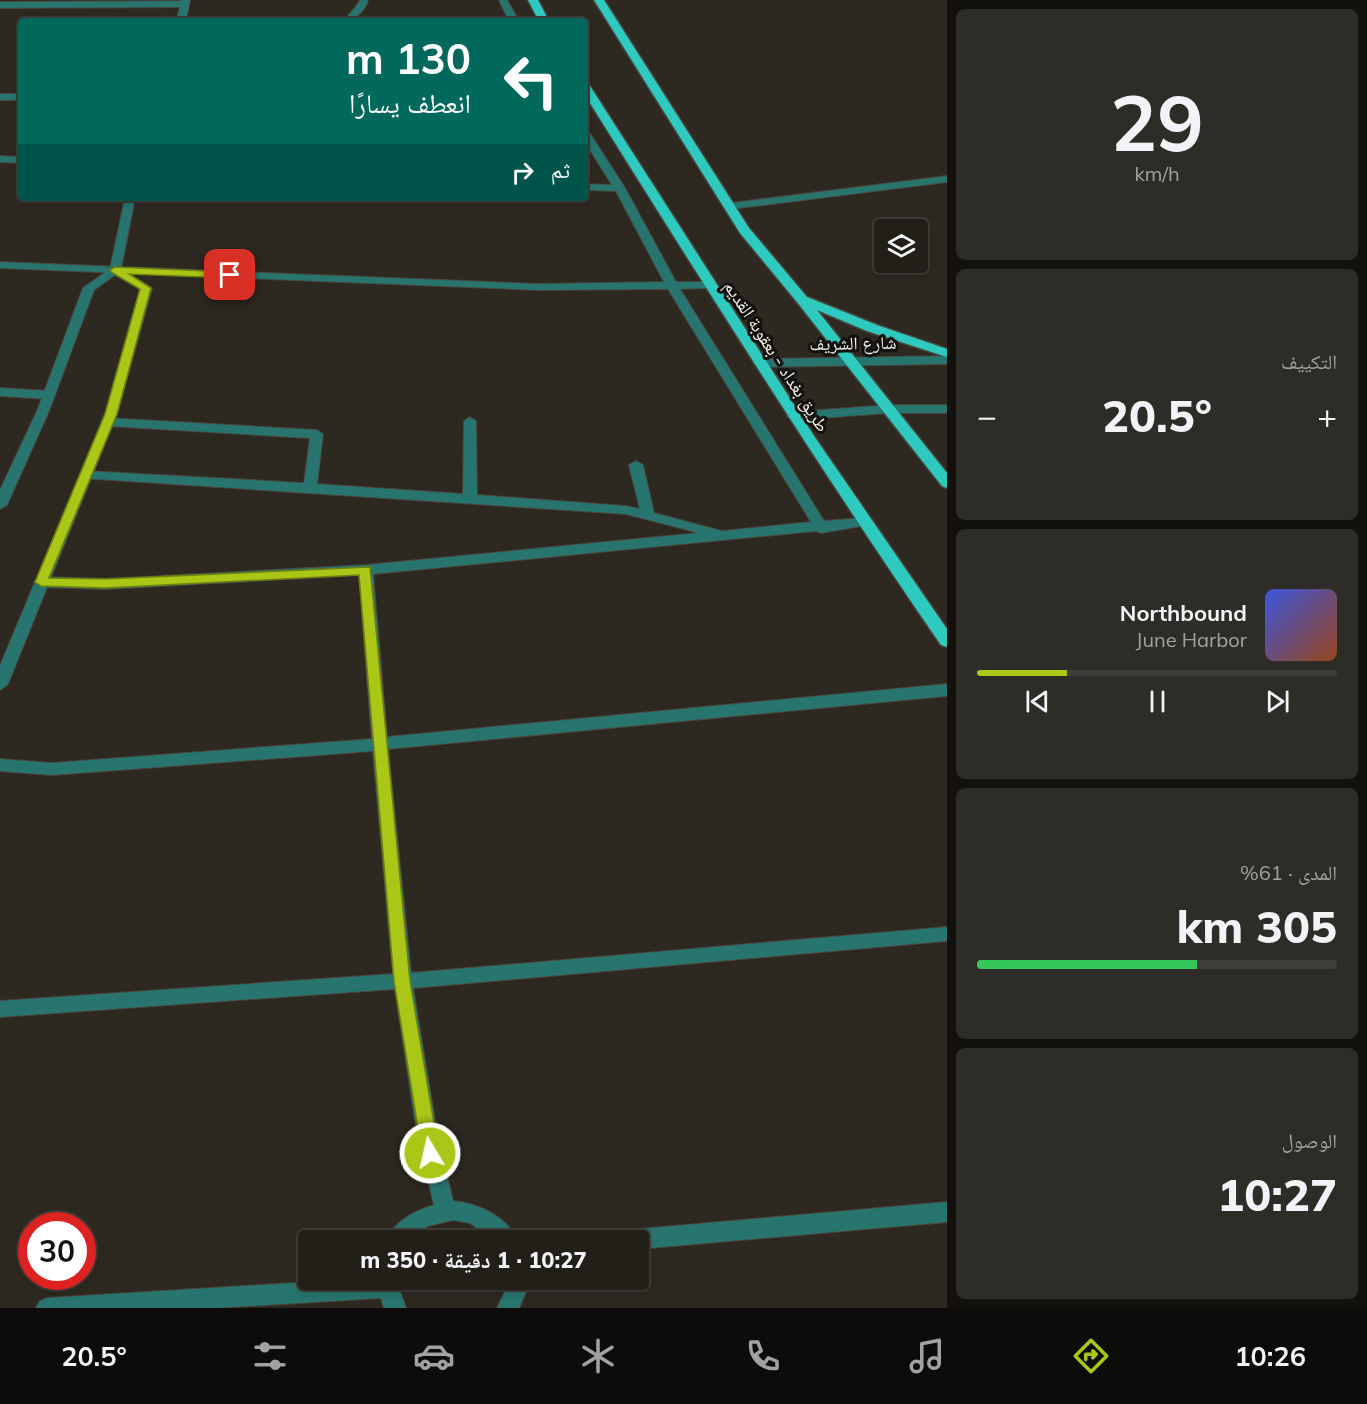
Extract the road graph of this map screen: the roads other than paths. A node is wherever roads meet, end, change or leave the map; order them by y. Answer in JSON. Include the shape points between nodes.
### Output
{"nodes":[{"id":1,"x":364,"y":0,"type":"edge"},
{"id":2,"x":503,"y":0,"type":"edge"},
{"id":3,"x":533,"y":0,"type":"edge"},
{"id":4,"x":599,"y":0,"type":"edge"},
{"id":5,"x":186,"y":2,"type":"edge"},
{"id":6,"x":0,"y":5,"type":"edge"},
{"id":7,"x":182,"y":18,"type":"edge"},
{"id":8,"x":351,"y":18,"type":"edge"},
{"id":9,"x":512,"y":18,"type":"edge"},
{"id":10,"x":542,"y":18,"type":"edge"},
{"id":11,"x":588,"y":91,"type":"edge"},
{"id":12,"x":0,"y":97,"type":"edge"},
{"id":13,"x":18,"y":97,"type":"edge"},
{"id":14,"x":588,"y":141,"type":"edge"},
{"id":15,"x":0,"y":159,"type":"edge"},
{"id":16,"x":18,"y":160,"type":"edge"},
{"id":17,"x":947,"y":179,"type":"edge"},
{"id":18,"x":588,"y":187,"type":"edge"},
{"id":19,"x":620,"y":188,"type":"junction"},
{"id":20,"x":129,"y":201,"type":"edge"},
{"id":21,"x":731,"y":206,"type":"junction"},
{"id":22,"x":0,"y":265,"type":"edge"},
{"id":23,"x":115,"y":270,"type":"junction"},
{"id":24,"x":671,"y":284,"type":"junction"},
{"id":25,"x":708,"y":285,"type":"junction"},
{"id":26,"x":802,"y":299,"type":"junction"},
{"id":27,"x":947,"y":353,"type":"edge"},
{"id":28,"x":850,"y":360,"type":"junction"},
{"id":29,"x":947,"y":360,"type":"edge"},
{"id":30,"x":759,"y":363,"type":"junction"},
{"id":31,"x":0,"y":392,"type":"edge"},
{"id":32,"x":49,"y":395,"type":"junction"},
{"id":33,"x":889,"y":409,"type":"junction"},
{"id":34,"x":947,"y":409,"type":"edge"},
{"id":35,"x":793,"y":416,"type":"junction"},
{"id":36,"x":470,"y":421,"type":"dead end"},
{"id":37,"x":107,"y":422,"type":"junction"},
{"id":38,"x":636,"y":465,"type":"dead end"},
{"id":39,"x":86,"y":475,"type":"junction"},
{"id":40,"x":947,"y":483,"type":"edge"},
{"id":41,"x":310,"y":488,"type":"junction"},
{"id":42,"x":470,"y":499,"type":"junction"},
{"id":43,"x":0,"y":505,"type":"edge"},
{"id":44,"x":648,"y":516,"type":"junction"},
{"id":45,"x":862,"y":522,"type":"junction"},
{"id":46,"x":821,"y":528,"type":"junction"},
{"id":47,"x":728,"y":537,"type":"junction"},
{"id":48,"x":366,"y":570,"type":"junction"},
{"id":49,"x":41,"y":582,"type":"junction"},
{"id":50,"x":947,"y":641,"type":"edge"},
{"id":51,"x":0,"y":684,"type":"edge"},
{"id":52,"x":947,"y":690,"type":"edge"},
{"id":53,"x":381,"y":744,"type":"junction"},
{"id":54,"x":0,"y":765,"type":"edge"},
{"id":55,"x":947,"y":934,"type":"edge"},
{"id":56,"x":402,"y":981,"type":"junction"},
{"id":57,"x":0,"y":1009,"type":"edge"},
{"id":58,"x":445,"y":1211,"type":"junction"},
{"id":59,"x":947,"y":1212,"type":"edge"},
{"id":60,"x":406,"y":1230,"type":"edge"},
{"id":61,"x":498,"y":1230,"type":"edge"},
{"id":62,"x":649,"y":1238,"type":"edge"},
{"id":63,"x":298,"y":1290,"type":"edge"},
{"id":64,"x":389,"y":1290,"type":"edge"},
{"id":65,"x":516,"y":1290,"type":"edge"},
{"id":66,"x":47,"y":1308,"type":"edge"},
{"id":67,"x":395,"y":1308,"type":"edge"},
{"id":68,"x":508,"y":1308,"type":"edge"}],
"edges":[{"from":1,"to":8,"type":"street"},
{"from":2,"to":9,"type":"street"},
{"from":3,"to":10,"type":"highway"},
{"from":4,"to":21,"type":"highway"},
{"from":5,"to":6,"type":"street"},
{"from":5,"to":7,"type":"street"},
{"from":11,"to":25,"type":"highway","name":"طريق بغداد - بعقوبة القديم"},
{"from":12,"to":13,"type":"street"},
{"from":14,"to":19,"type":"street"},
{"from":15,"to":16,"type":"street"},
{"from":17,"to":21,"type":"street"},
{"from":18,"to":19,"type":"street"},
{"from":19,"to":24,"type":"street"},
{"from":20,"to":23,"type":"street"},
{"from":21,"to":26,"type":"highway","via":[[744,230]]},
{"from":22,"to":23,"type":"street"},
{"from":23,"to":24,"type":"street","via":[[538,287]]},
{"from":23,"to":32,"type":"street","via":[[89,288]]},
{"from":23,"to":37,"type":"street","via":[[146,288]]},
{"from":24,"to":25,"type":"street"},
{"from":24,"to":46,"type":"street"},
{"from":25,"to":30,"type":"highway","name":"طريق بغداد - بعقوبة القديم"},
{"from":26,"to":27,"type":"highway"},
{"from":26,"to":28,"type":"highway"},
{"from":28,"to":29,"type":"street","name":"شارع الشريف"},
{"from":28,"to":30,"type":"street","name":"شارع الشريف"},
{"from":28,"to":33,"type":"highway"},
{"from":30,"to":35,"type":"highway","name":"طريق بغداد - بعقوبة القديم"},
{"from":31,"to":32,"type":"street"},
{"from":32,"to":43,"type":"street"},
{"from":33,"to":34,"type":"street"},
{"from":33,"to":35,"type":"street"},
{"from":33,"to":40,"type":"highway"},
{"from":35,"to":45,"type":"highway","name":"طريق بغداد - بعقوبة القديم"},
{"from":36,"to":42,"type":"street"},
{"from":37,"to":39,"type":"street"},
{"from":37,"to":41,"type":"street","via":[[317,434]]},
{"from":38,"to":44,"type":"street"},
{"from":39,"to":41,"type":"street"},
{"from":39,"to":49,"type":"street"},
{"from":41,"to":42,"type":"street"},
{"from":42,"to":44,"type":"street","via":[[626,510]]},
{"from":44,"to":47,"type":"street"},
{"from":45,"to":46,"type":"street"},
{"from":45,"to":50,"type":"highway","name":"طريق بغداد - بعقوبة القديم"},
{"from":46,"to":47,"type":"street"},
{"from":47,"to":48,"type":"street"},
{"from":48,"to":49,"type":"street","via":[[106,584]]},
{"from":48,"to":53,"type":"street"},
{"from":49,"to":51,"type":"street"},
{"from":52,"to":53,"type":"street"},
{"from":53,"to":54,"type":"street","via":[[52,769]]},
{"from":53,"to":56,"type":"street"},
{"from":55,"to":56,"type":"street"},
{"from":56,"to":57,"type":"street"},
{"from":56,"to":58,"type":"street","via":[[430,1153]]},
{"from":58,"to":60,"type":"street","via":[[422,1218]]},
{"from":58,"to":61,"type":"street","via":[[471,1213]]},
{"from":59,"to":62,"type":"street"},
{"from":63,"to":66,"type":"street"},
{"from":64,"to":67,"type":"street"},
{"from":65,"to":68,"type":"street"}]}
